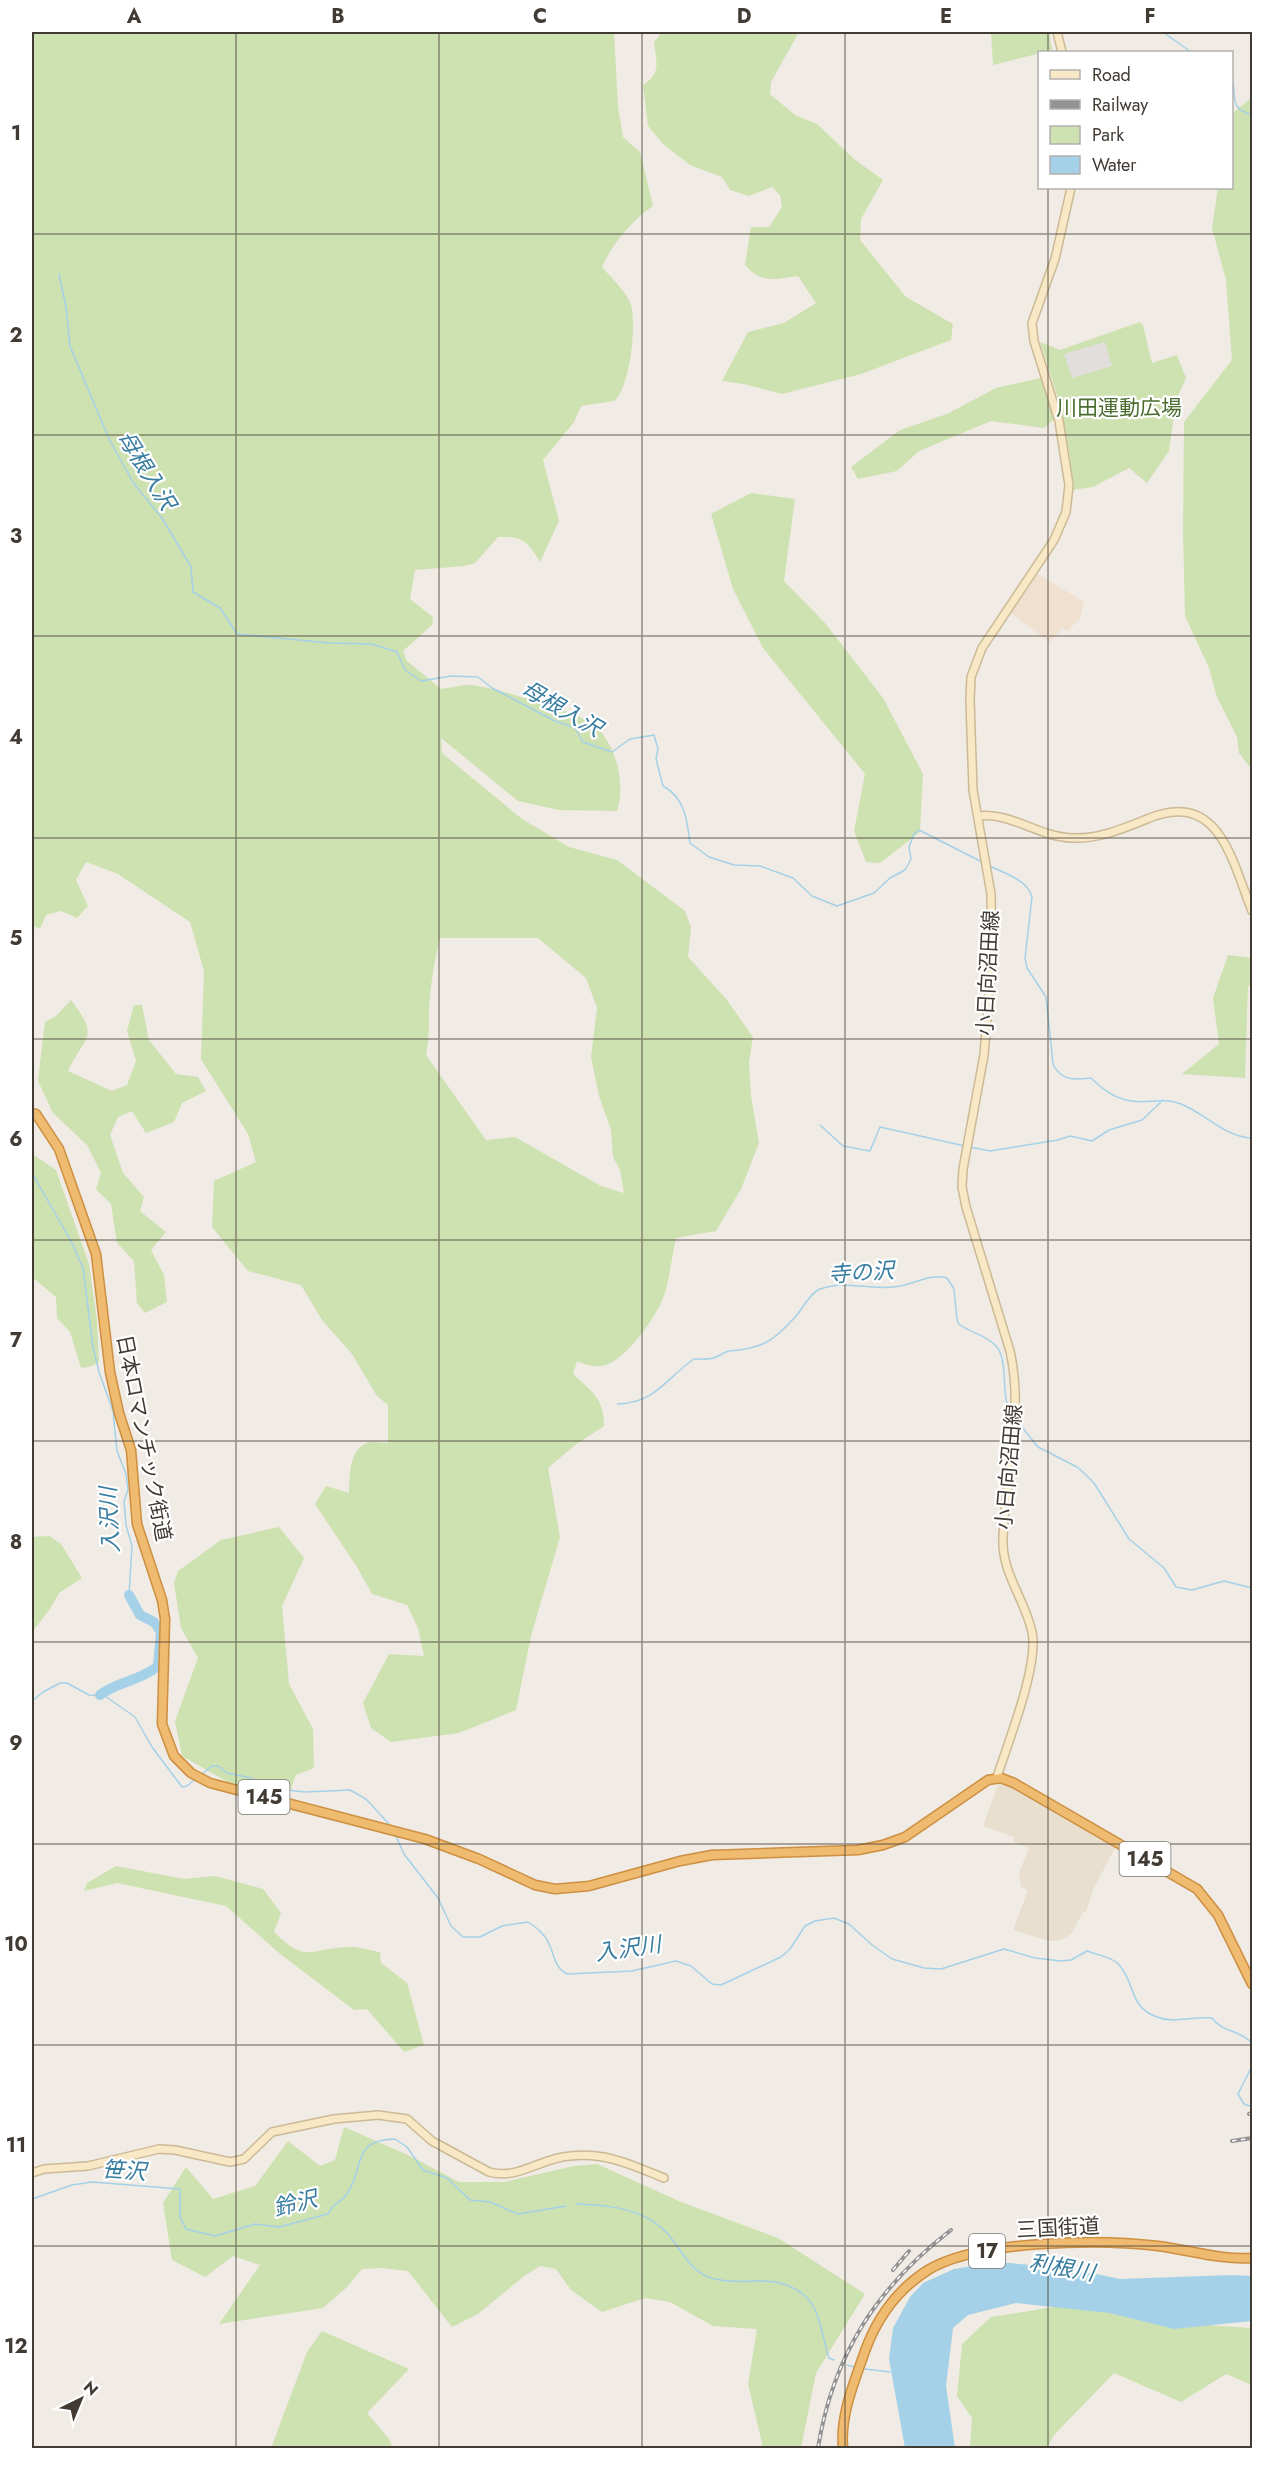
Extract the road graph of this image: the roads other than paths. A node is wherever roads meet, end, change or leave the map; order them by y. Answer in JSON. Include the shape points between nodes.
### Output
{"nodes":[{"id":1,"x":1057,"y":32,"type":"edge"},
{"id":2,"x":1062,"y":51,"type":"edge"},
{"id":3,"x":1071,"y":189,"type":"edge"},
{"id":4,"x":979,"y":816,"type":"junction"},
{"id":5,"x":1252,"y":911,"type":"edge"},
{"id":6,"x":32,"y":1113,"type":"edge"},
{"id":7,"x":997,"y":1777,"type":"junction"},
{"id":8,"x":1252,"y":1984,"type":"edge"},
{"id":9,"x":32,"y":2173,"type":"edge"},
{"id":10,"x":664,"y":2178,"type":"dead end"},
{"id":11,"x":1252,"y":2258,"type":"edge"},
{"id":12,"x":843,"y":2448,"type":"edge"}],
"edges":[{"from":1,"to":2,"type":"main road"},
{"from":3,"to":4,"type":"main road","name":"小日向沼田線","via":[[1055,259],[1032,323],[1059,421],[1068,500],[1054,540],[982,648],[971,677],[974,790]]},
{"from":4,"to":5,"type":"main road","via":[[997,815],[1070,838],[1107,835],[1157,814],[1197,814],[1223,838]]},
{"from":4,"to":7,"type":"main road","name":"小日向沼田線","via":[[992,894],[992,956],[984,1055],[962,1187],[1014,1372],[1016,1415],[1004,1550],[1033,1642],[1030,1671]]},
{"from":6,"to":7,"type":"highway","name":"日本ロマンチック街道","number":"145","via":[[59,1149],[96,1254],[110,1372],[131,1450],[137,1524],[165,1619],[162,1724],[174,1756],[191,1773],[210,1783],[425,1839],[534,1885],[555,1889],[589,1886],[712,1855],[858,1850],[884,1845],[905,1837]]},
{"from":7,"to":8,"type":"highway","number":"145","via":[[1033,1793],[1197,1889],[1218,1916]]},
{"from":9,"to":10,"type":"main road","via":[[88,2166],[159,2149],[230,2162],[244,2159],[272,2132],[334,2119],[378,2115],[407,2119],[432,2140],[498,2175],[518,2173],[569,2156],[597,2156],[610,2157]]},
{"from":11,"to":12,"type":"highway","name":"三国街道","number":"17","via":[[1155,2246],[1062,2243],[985,2252],[941,2264],[907,2287],[879,2320],[846,2409]]}]}
